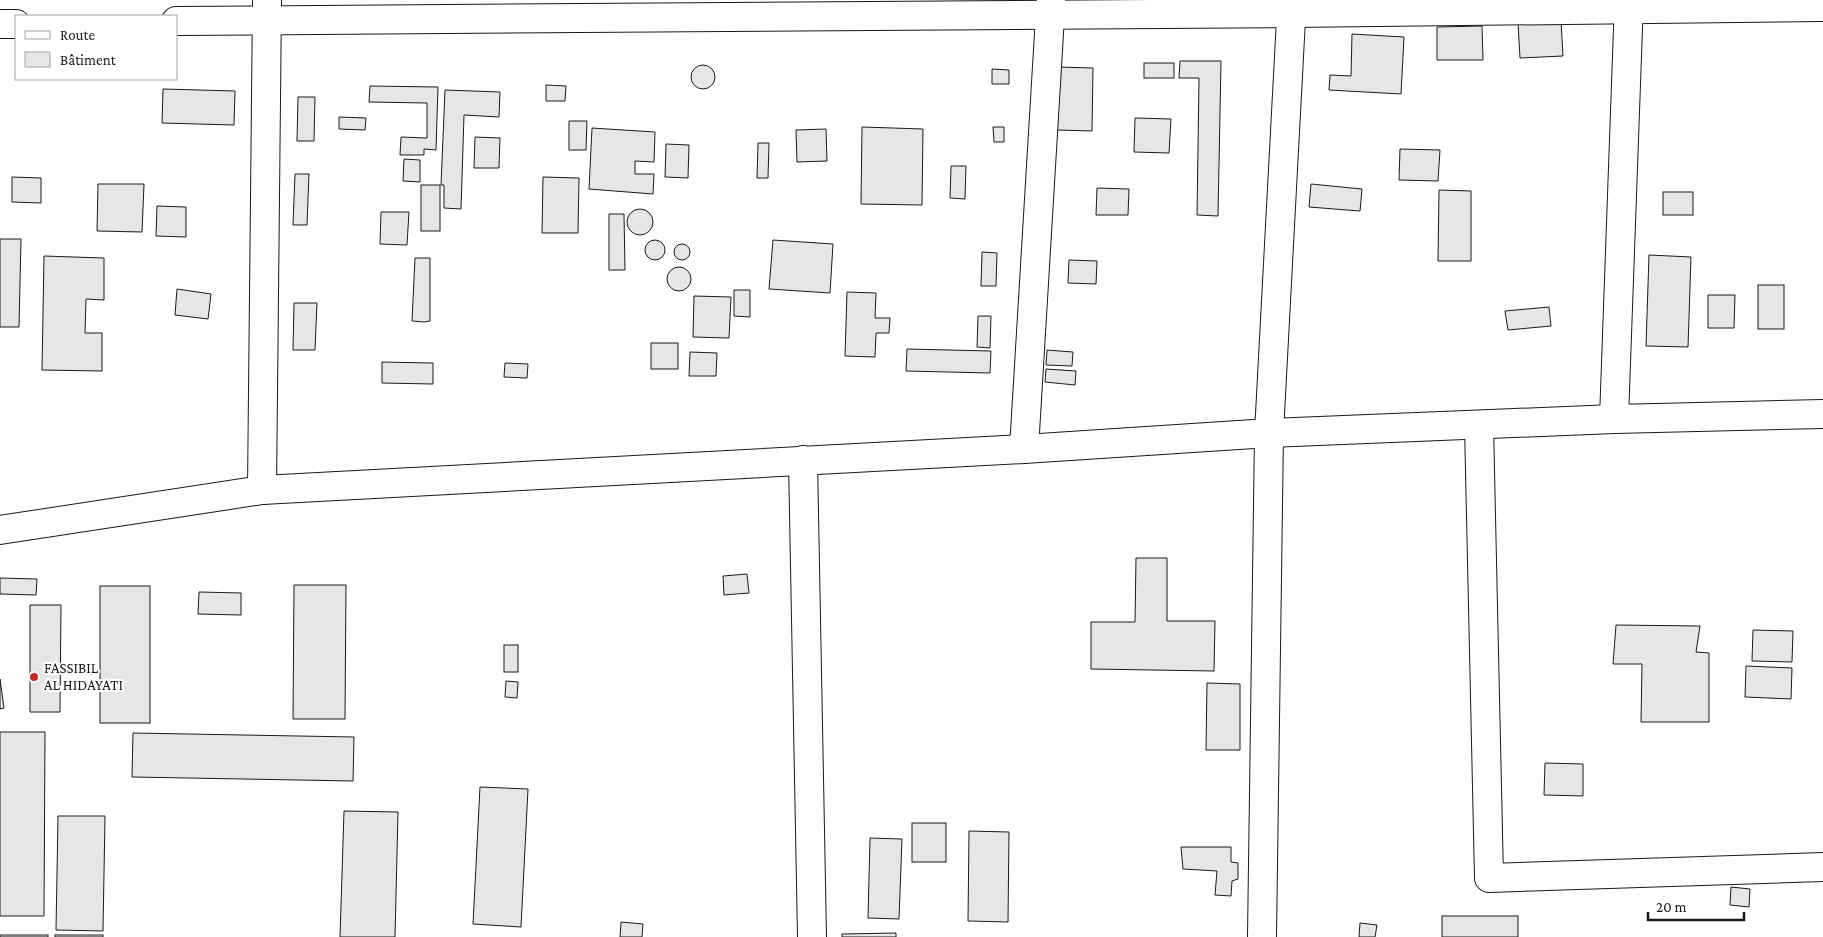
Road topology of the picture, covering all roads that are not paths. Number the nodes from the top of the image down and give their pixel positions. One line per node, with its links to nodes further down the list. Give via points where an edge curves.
1 (1629, 5): 2 (street); 3 (street); 10 (street)
2 (1292, 7): 4 (street); 12 (street)
3 (1823, 7)
4 (1051, 8): 5 (street); 13 (street)
5 (266, 9): 6 (street); 15 (street)
6 (178, 21)
7 (0, 24): 8 (street)
8 (15, 24)
9 (1823, 414): 10 (street)
10 (1614, 419): 11 (street)
11 (1479, 425): 12 (street); 17 (street, via 1489,878)
12 (1269, 433): 13 (street); 19 (street)
13 (1024, 449): 14 (street)
14 (803, 460): 15 (street); 18 (street)
15 (262, 490): 16 (street)
16 (0, 530)
17 (1823, 867)
18 (812, 937)
19 (1262, 937)

